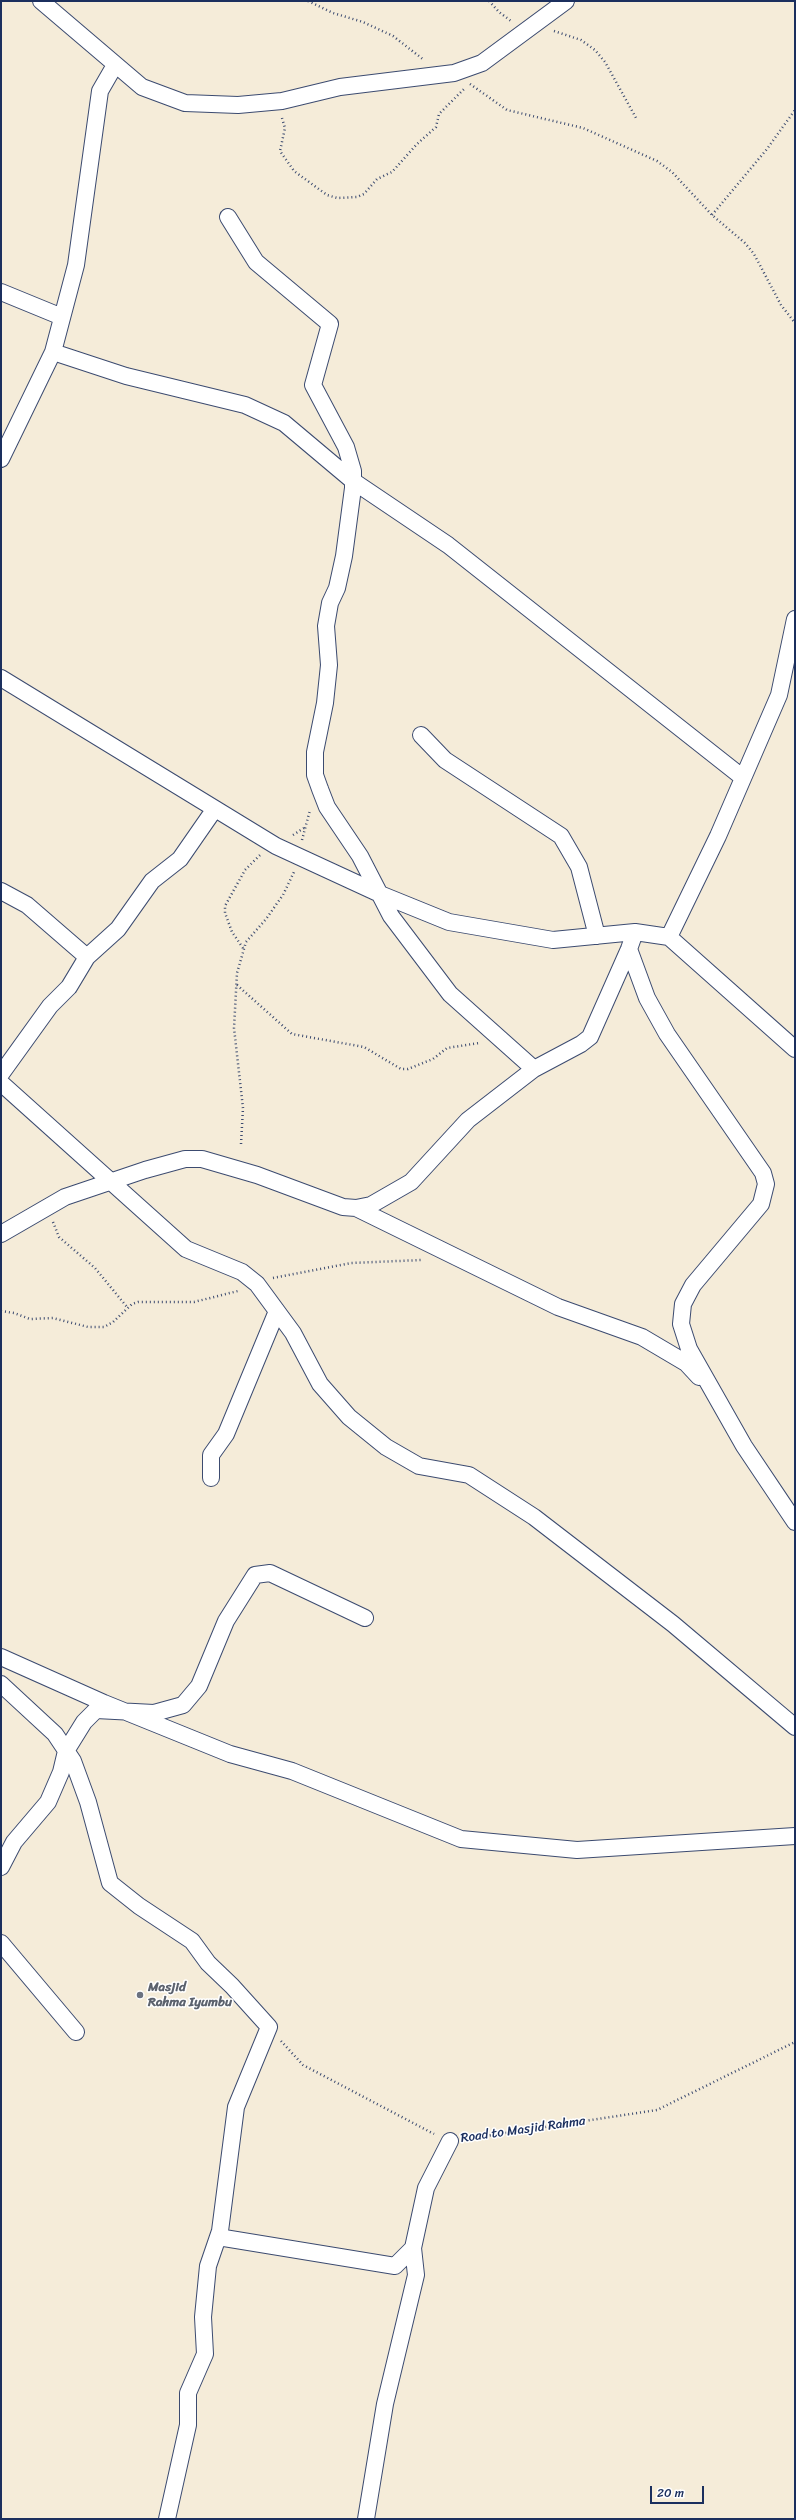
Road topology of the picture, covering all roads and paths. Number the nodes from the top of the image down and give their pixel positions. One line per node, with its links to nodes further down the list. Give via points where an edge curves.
1 (41, 1): 7 (street)
2 (308, 1): 6 (path, via 393,36)
3 (489, 1): 5 (path, via 514,22)
4 (566, 1): 5 (street)
5 (533, 26): 8 (street, via 482,63); 12 (path, via 581,40 595,50 605,62)
6 (428, 63)
7 (115, 65): 10 (street, via 142,87 185,103 238,105); 16 (street, via 100,91 76,265)
8 (454, 73): 9 (path); 10 (street, via 340,87)
9 (469, 84): 10 (path, via 439,114 436,128 417,144 392,172 377,179 364,194 357,197 337,198 327,195 294,171 280,151 285,128); 13 (path, via 507,110 583,128 657,161 672,172)
10 (276, 102)
11 (795, 110): 13 (path, via 767,150)
12 (636, 118)
13 (712, 215): 17 (path, via 746,243 781,305)
14 (228, 217): 20 (street, via 256,262 330,324 313,385 346,447 353,470)
15 (1, 292): 16 (street)
16 (62, 317): 18 (street)
17 (795, 323)
18 (53, 352): 19 (street); 20 (street, via 126,376 246,405 284,422)
19 (1, 459)
20 (353, 481): 24 (street, via 448,545); 25 (street, via 344,556 326,626 329,665 326,703 315,752)
21 (795, 619): 24 (street, via 779,695)
22 (1, 678): 26 (street)
23 (421, 735): 33 (street, via 445,760 561,836 579,867)
24 (742, 777): 34 (street, via 718,836)
25 (318, 783): 27 (path); 31 (street, via 328,807 360,856)
26 (214, 810): 28 (street); 37 (street, via 180,859 152,881 118,929)
27 (304, 828): 28 (path); 29 (path)
28 (276, 846): 29 (street); 35 (path, via 258,856 245,870 225,906 232,932)
29 (298, 857): 31 (street); 35 (path, via 283,895)
30 (1, 891): 37 (street, via 27,905)
31 (380, 894): 33 (street, via 450,922 553,940); 39 (street, via 391,916 450,994)
32 (635, 932): 33 (street); 34 (street); 36 (street)
33 (597, 936)
34 (668, 937): 40 (street)
35 (243, 949): 38 (path)
36 (629, 949): 41 (street, via 590,1037); 54 (street, via 646,998 667,1034 763,1173 766,1184 761,1204 693,1285 683,1304 681,1324 689,1349)
37 (87, 957): 42 (street, via 69,986 50,1006)
38 (237, 985): 39 (path, via 292,1034 364,1047 401,1069 408,1069 447,1048 463,1044); 44 (path, via 234,1028 243,1108)
39 (504, 1041): 41 (street)
40 (795, 1049)
41 (534, 1069): 47 (street, via 468,1120 411,1182 370,1205)
42 (1, 1074)
43 (1, 1083): 45 (street)
44 (241, 1144)
45 (110, 1181): 46 (street); 47 (street, via 185,1159 202,1159 257,1175 342,1207); 50 (street, via 186,1249 242,1272)
46 (47, 1206): 48 (street); 51 (path, via 60,1237 95,1268)
47 (356, 1208): 54 (street, via 558,1307 642,1337 686,1363)
48 (1, 1234)
49 (424, 1260): 50 (path, via 351,1263 295,1272)
50 (257, 1284): 51 (path, via 194,1302 138,1302); 53 (street)
51 (127, 1308): 52 (path, via 104,1327 88,1327 53,1318 30,1319)
52 (1, 1311)
53 (277, 1311): 55 (street, via 226,1434 211,1456); 61 (street, via 293,1333 320,1384 349,1417 386,1447 419,1466 468,1475 534,1517 673,1624)
54 (713, 1391): 56 (street, via 748,1452)
55 (211, 1478)
56 (795, 1522)
57 (365, 1618): 60 (street, via 270,1573 255,1575 226,1621 199,1686 183,1704 154,1713)
58 (1, 1657): 60 (street)
59 (1, 1684): 62 (street, via 55,1734)
60 (122, 1711): 62 (street, via 96,1710 84,1722); 63 (street, via 230,1754 292,1771 461,1839 577,1850)
61 (795, 1727)
62 (66, 1751): 64 (street, via 61,1772 48,1802 14,1842); 66 (street, via 73,1761 88,1802 110,1883 139,1906 192,1941 208,1963)
63 (795, 1836)
64 (1, 1867)
65 (1, 1943): 67 (street)
66 (269, 2027): 69 (path, Road to Masjid Rahma, via 303,2065 418,2127); 70 (street, via 236,2107)
67 (76, 2032)
68 (795, 2042): 69 (path, Road to Masjid Rahma, via 657,2110)
69 (450, 2141): 71 (street, via 426,2188)
70 (218, 2237): 71 (street, via 395,2266); 72 (street, via 208,2266 203,2318 205,2354 188,2393 188,2425)
71 (413, 2248): 73 (street, via 416,2275 385,2404)
72 (167, 2519)
73 (366, 2519)

